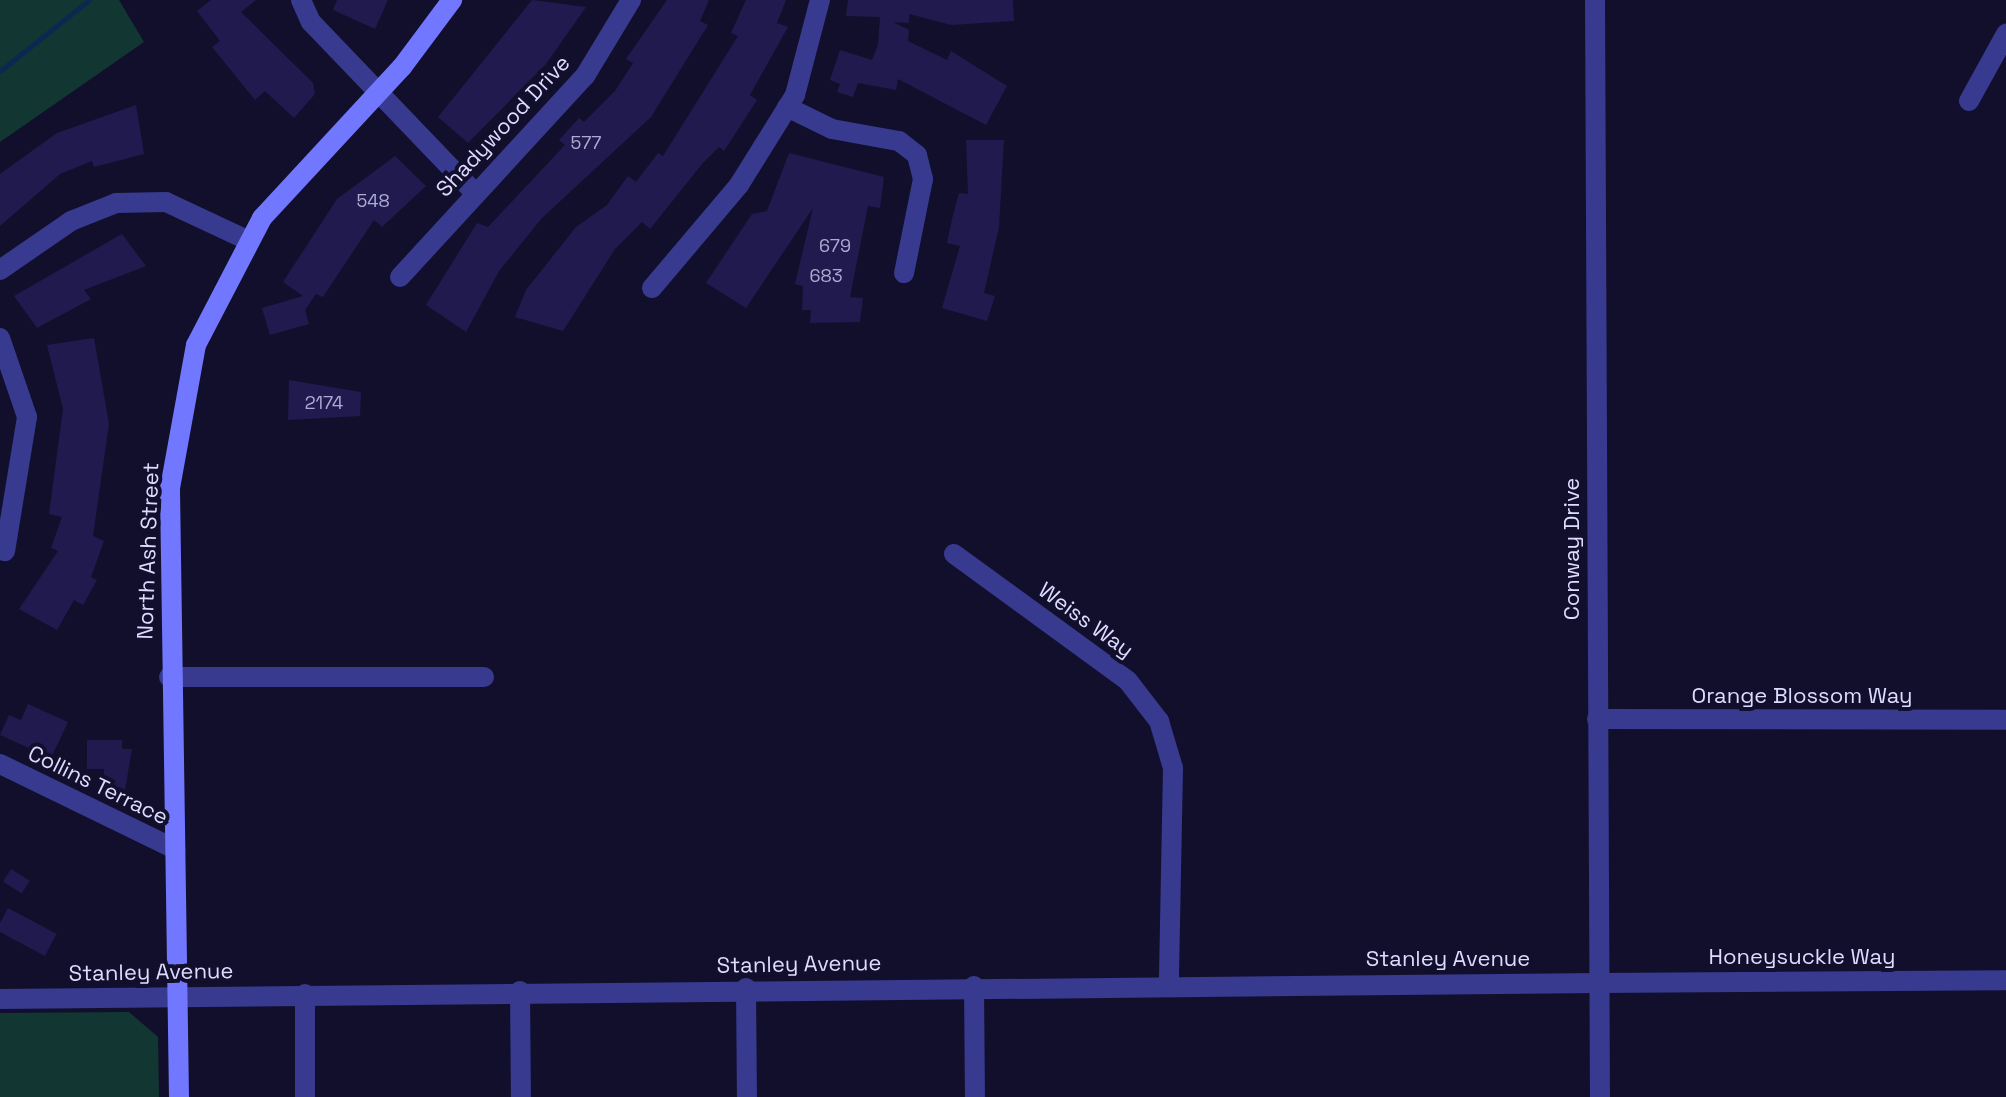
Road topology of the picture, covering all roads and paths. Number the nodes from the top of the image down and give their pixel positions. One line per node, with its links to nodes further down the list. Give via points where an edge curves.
1 (301, 0): 7 (street, via 311,22)
2 (452, 0): 7 (main road, North Ash Street)
3 (631, 0): 10 (street, Shadywood Drive, via 585,76)
4 (820, 0): 9 (street, via 813,45)
5 (1595, 0): 21 (street, Conway Drive)
6 (2006, 34): 8 (street)
7 (377, 91): 10 (street); 11 (main road, North Ash Street)
8 (1969, 101)
9 (787, 107): 13 (street, via 832,129 899,141 917,155 923,179); 15 (street, via 739,185)
10 (473, 191): 14 (street, Shadywood Drive)
11 (247, 240): 12 (street, via 166,202 116,203 71,221); 19 (main road, North Ash Street, via 214,299 181,407 170,488)
12 (0, 270)
13 (904, 273)
14 (400, 277)
15 (652, 288)
16 (0, 338): 17 (street, via 19,375 27,417)
17 (5, 551)
18 (954, 554): 26 (street, Weiss Way, via 1128,681 1159,721 1173,768)
19 (169, 677): 20 (street); 24 (main road, North Ash Street)
20 (484, 677)
21 (1597, 719): 22 (street, Orange Blossom Way); 27 (street, Conway Drive)
22 (2006, 720)
23 (0, 764): 24 (street, Collins Terrace)
24 (175, 849): 32 (main road, North Ash Street)
25 (2006, 980): 27 (street, Honeysuckle Way)
26 (1169, 983): 27 (street, Stanley Avenue); 28 (street, Stanley Avenue)
27 (1599, 983): 39 (street, Conway Drive)
28 (974, 986): 29 (street, Stanley Avenue); 38 (street)
29 (746, 988): 30 (street, Stanley Avenue); 37 (street)
30 (520, 991): 31 (street, Stanley Avenue); 36 (street)
31 (305, 994): 32 (street, Stanley Avenue); 35 (street)
32 (179, 996): 33 (street, Stanley Avenue); 34 (main road, North Ash Street)
33 (0, 999)
34 (179, 1097)
35 (305, 1097)
36 (521, 1097)
37 (747, 1097)
38 (975, 1097)
39 (1600, 1097)

